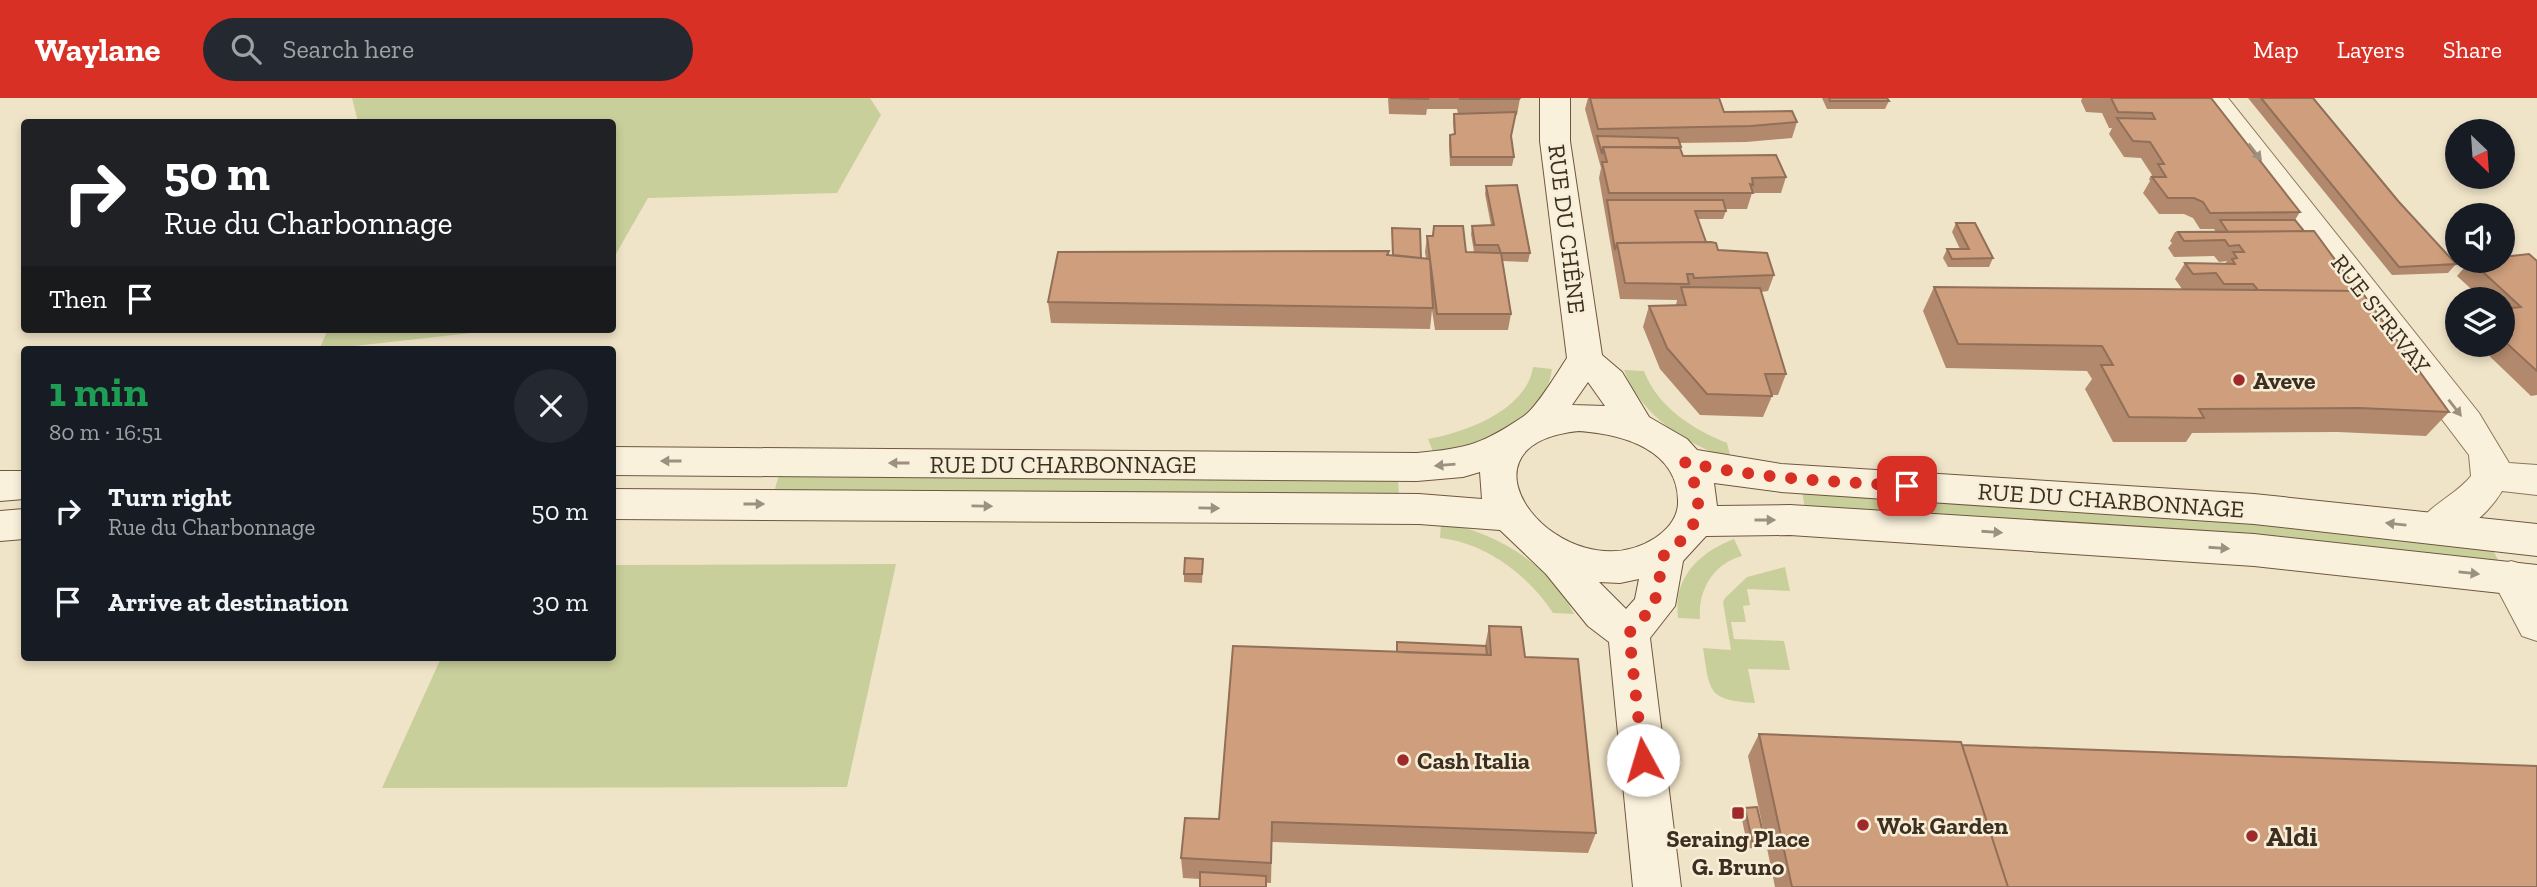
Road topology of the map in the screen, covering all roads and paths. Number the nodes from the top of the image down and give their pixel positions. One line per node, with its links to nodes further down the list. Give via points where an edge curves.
1 (1555, 98): 3 (main road, RUE DU CHÊNE, via 1555,141)
2 (2213, 98): 9 (main road, RUE STRIVAY, one-way to 9, via 2466,423 2491,466)
3 (1585, 360): 4 (main road); 5 (main road, via 1609,381)
4 (1539, 424): 5 (main road, via 1569,416 1602,416); 6 (main road)
5 (1635, 425): 8 (main road, via 1672,447)
6 (1510, 446): 7 (main road, RUE DU CHARBONNAGE, one-way to 7, via 1463,463 1417,467); 14 (main road, via 1499,466 1498,488)
7 (616, 461)
8 (1685, 462): 15 (main road, via 1700,501); 18 (main road, RUE DU CHARBONNAGE, one-way to 8, via 2241,508 1781,478)
9 (2490, 475): 10 (main road); 18 (main road, via 2475,498)
10 (2537, 480)
11 (21, 485): 12 (main road)
12 (0, 486)
13 (616, 504): 14 (main road, RUE DU CHARBONNAGE, one-way to 14, via 1419,509)
14 (1510, 516): 20 (main road)
15 (1696, 521): 21 (main road, via 1684,540); 22 (main road, RUE DU CHARBONNAGE, one-way to 22, via 1790,520 2254,550)
16 (21, 524): 17 (main road)
17 (0, 526)
18 (2435, 528): 19 (main road, RUE DU CHARBONNAGE)
19 (2537, 540)
20 (1548, 551): 21 (main road, via 1587,565 1628,566); 24 (main road, via 1606,620)
21 (1664, 555): 24 (main road, via 1654,606)
22 (2524, 579): 23 (main road)
23 (2537, 624)
24 (1629, 633): 25 (main road)
25 (1657, 887)

